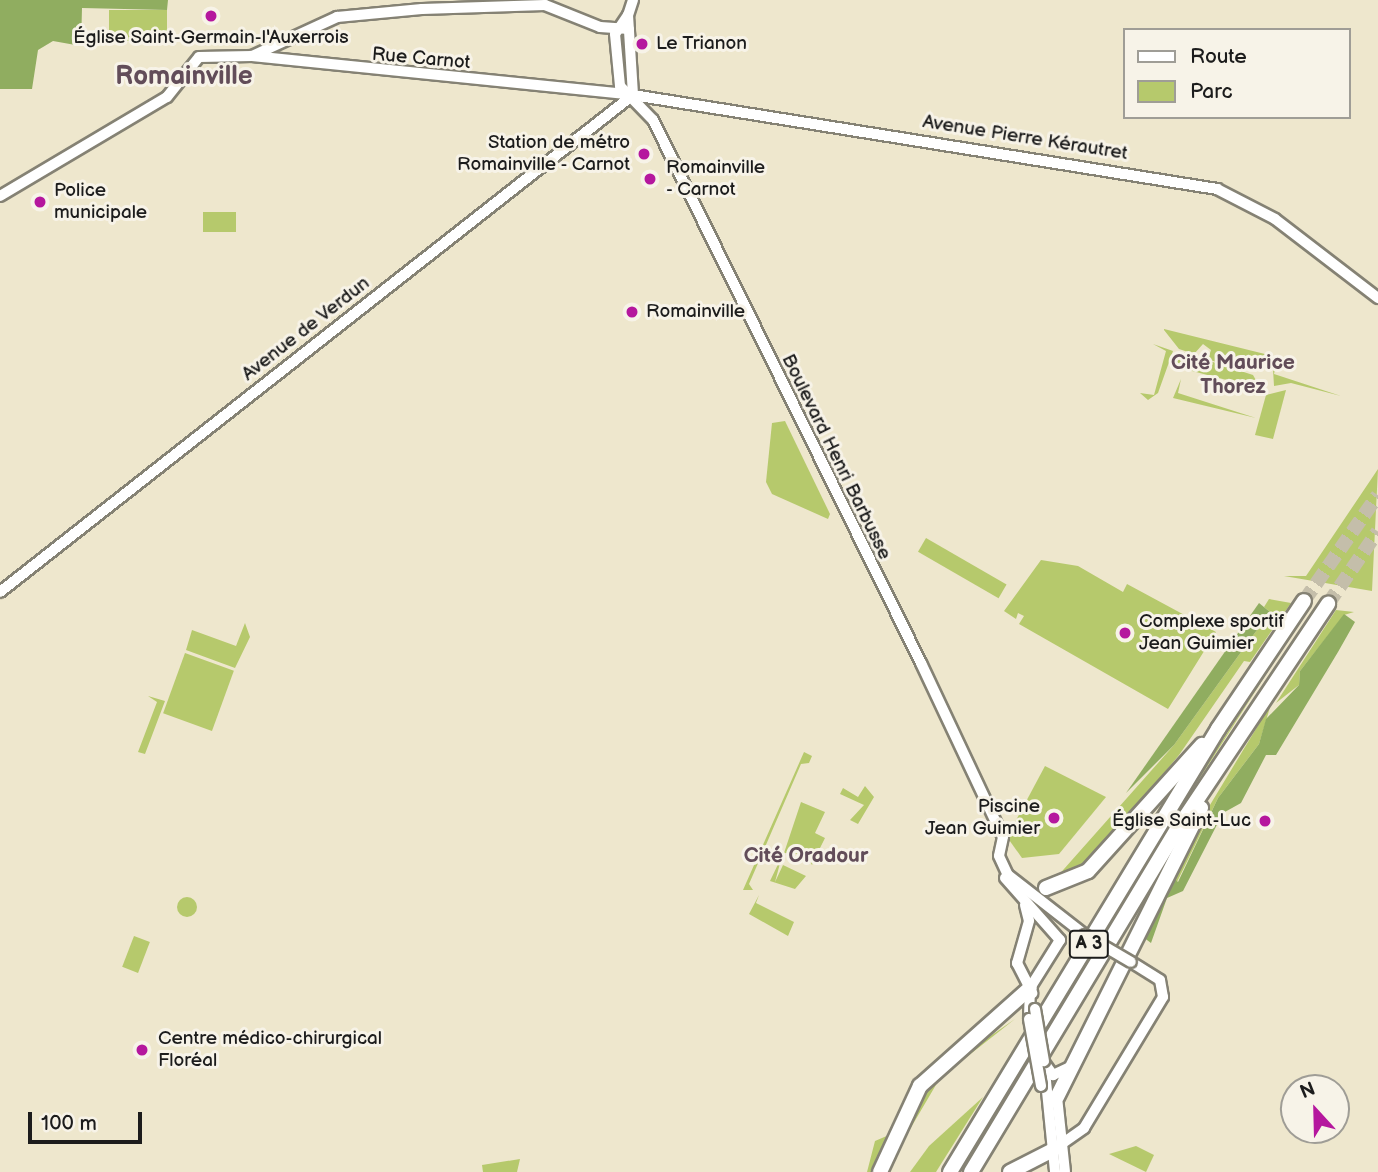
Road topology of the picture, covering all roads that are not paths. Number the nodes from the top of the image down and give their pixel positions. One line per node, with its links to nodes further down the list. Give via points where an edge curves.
1 (633, 0): 2 (street)
2 (628, 16): 3 (street); 4 (street)
3 (616, 28): 4 (street); 5 (street, via 589,24 545,5 372,13 329,20); 6 (street, Boulevard Henri Barbusse, via 620,86)
4 (629, 29): 6 (street)
5 (252, 56): 6 (street, Rue Carnot); 7 (street, Rue Carnot, via 205,55 167,97)
6 (633, 95): 8 (street, Avenue Pierre Kérautret, via 1217,190 1275,219); 9 (street, Avenue de Verdun); 14 (street, Boulevard Henri Barbusse, via 669,151)
7 (0, 196)
8 (1378, 298)
9 (0, 592)
10 (1304, 601): 12 (highway, A 3)
11 (1328, 604): 13 (highway, A 3)
12 (1218, 729): 15 (highway, via 1088,871); 26 (highway, A 3)
13 (1206, 784): 21 (highway, via 1205,800); 27 (highway, A 3)
14 (1003, 837): 15 (street, Boulevard Henri Barbusse, via 999,856 1008,875); 16 (street, via 994,858)
15 (1042, 894): 17 (street, Boulevard Henri Barbusse)
16 (1025, 905): 18 (street); 19 (street, via 1029,921 1017,963)
17 (1081, 932): 18 (street); 24 (street, Boulevard Henri Barbusse, bridge, via 1160,980 1163,997 1084,1128)
18 (1060, 940): 19 (street)
19 (1030, 988): 20 (street); 25 (highway, via 920,1086)
20 (1032, 1014): 22 (street, bridge); 22 (street, bridge)
21 (1068, 1068): 22 (street); 23 (highway)
22 (1045, 1080): 24 (street)
23 (1057, 1097): 24 (street)
24 (1057, 1147): 28 (highway); 29 (street); 30 (street)
25 (880, 1172)
26 (950, 1172)
27 (971, 1172)
28 (1010, 1172)
29 (1055, 1172)
30 (1065, 1172)

